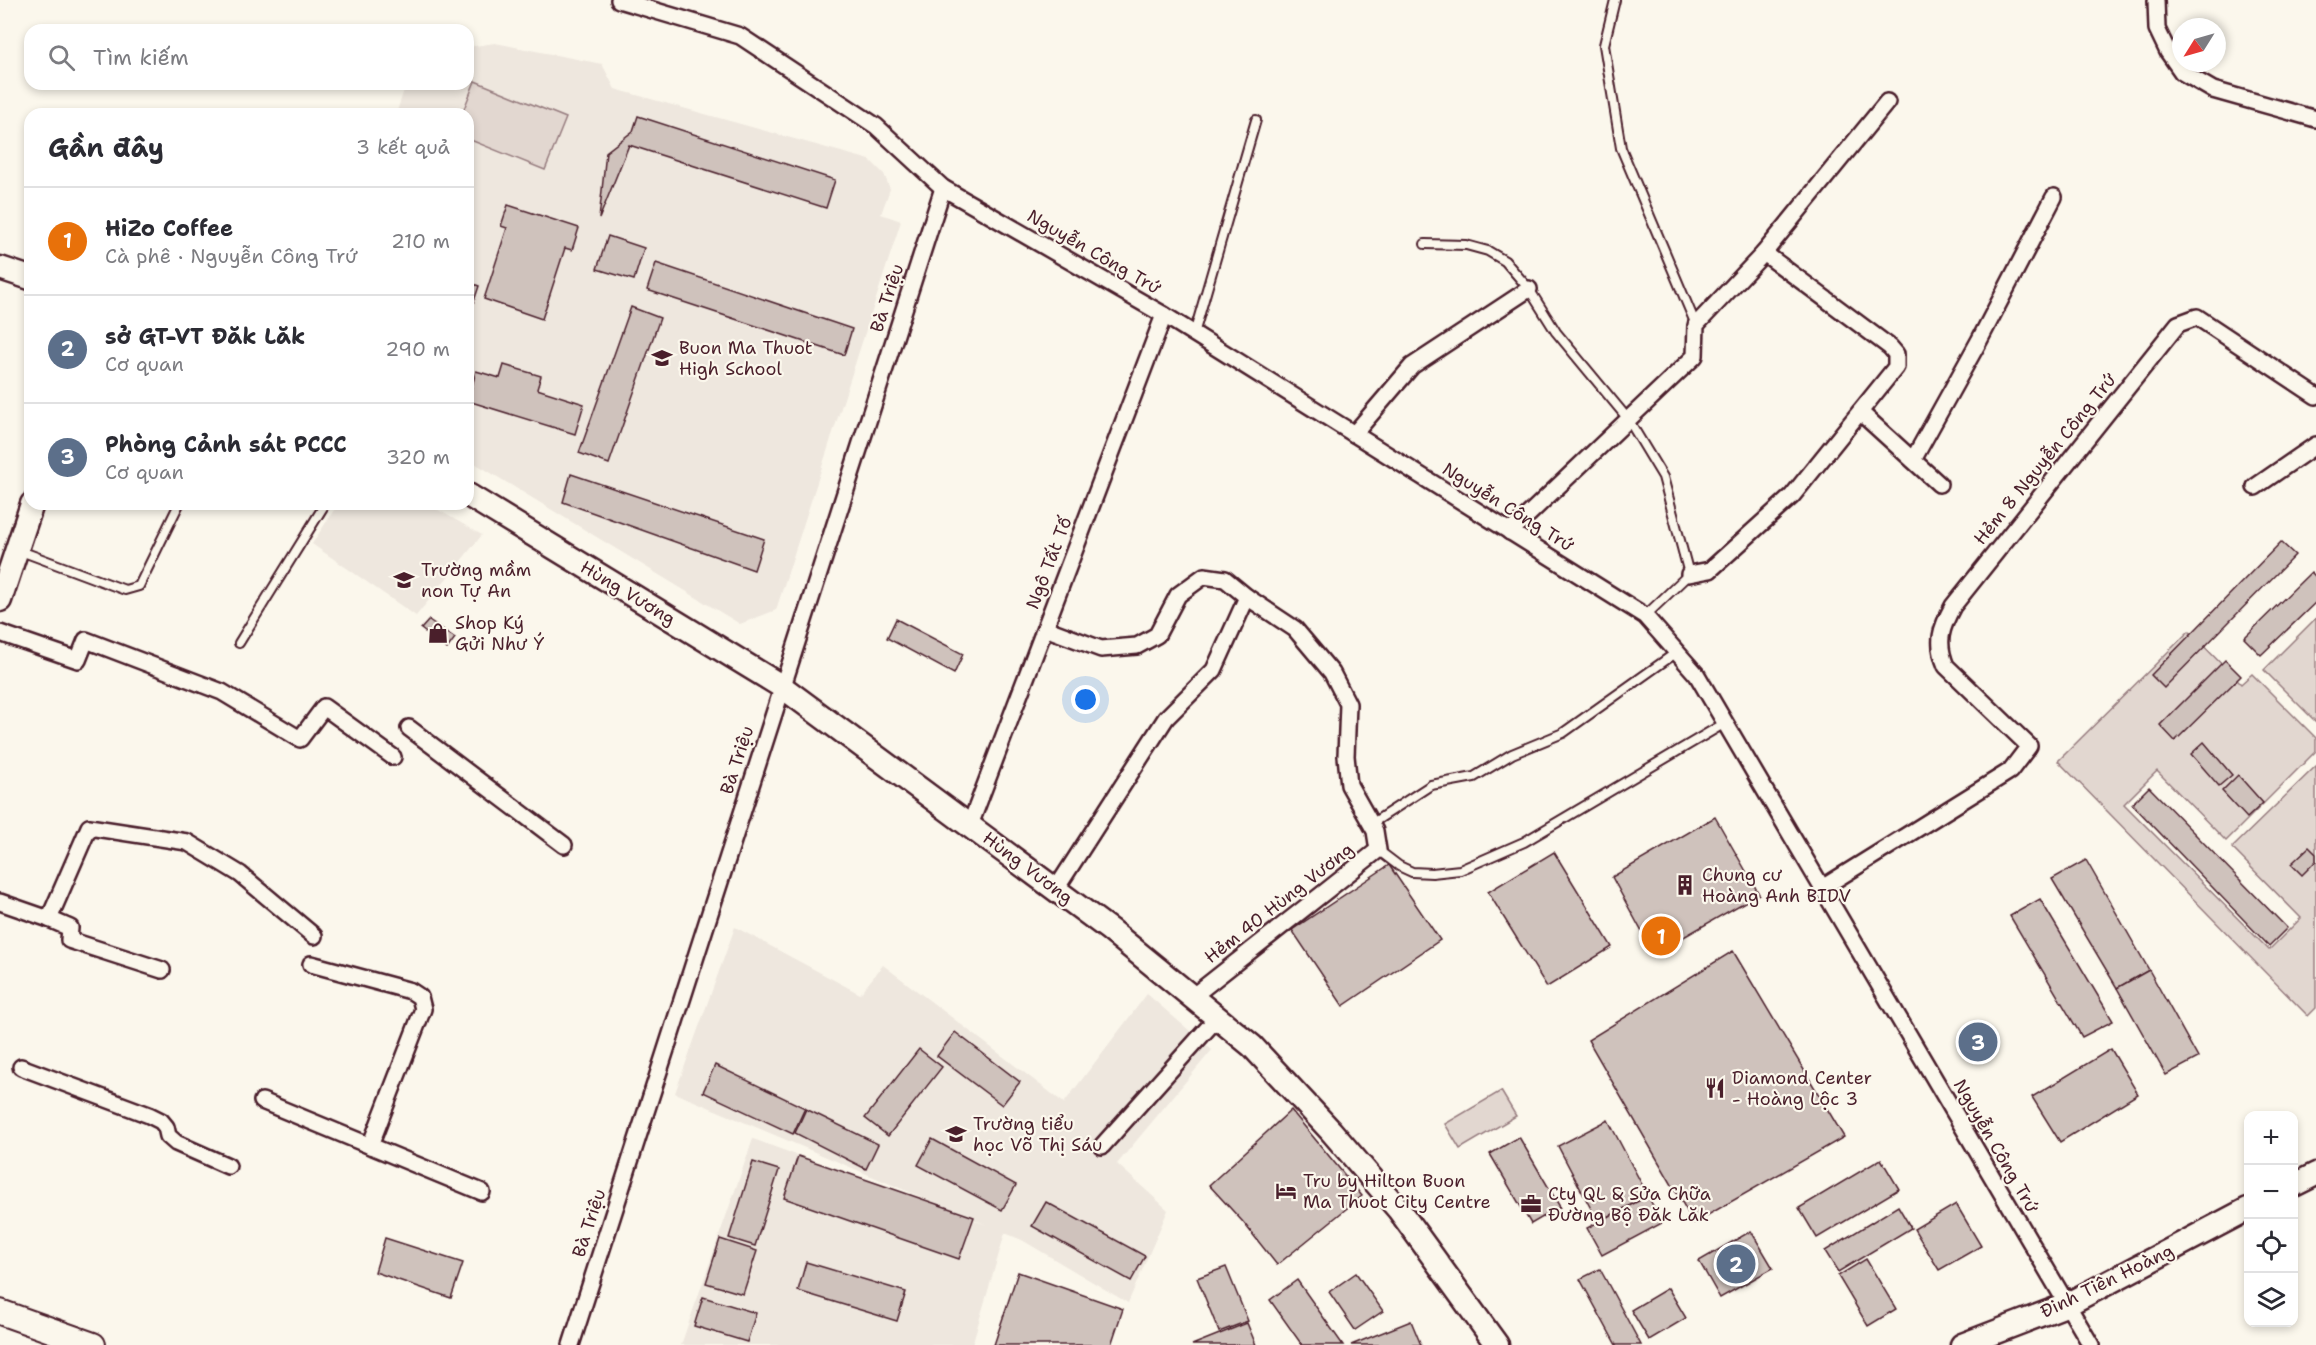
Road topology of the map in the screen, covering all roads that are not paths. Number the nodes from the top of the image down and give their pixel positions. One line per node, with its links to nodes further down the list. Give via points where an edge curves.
1 (619, 0): 7 (street, Nguyễn Công Trứ, via 740,36 876,126)
2 (1615, 0): 15 (lane, via 1604,45 1621,148)
3 (2156, 0): 5 (street, via 2157,29 2182,72 2212,90)
4 (1887, 102): 10 (street)
5 (2316, 119)
6 (1256, 120): 16 (lane)
7 (943, 188): 14 (street, Nguyễn Công Trứ); 39 (street, Bà Triệu)
8 (2054, 197): 22 (street)
9 (1425, 244): 13 (lane, via 1466,245 1488,251 1505,261)
10 (1764, 253): 15 (street); 18 (street, via 1865,326 1896,354 1896,368)
11 (0, 268): 12 (street)
12 (24, 276)
13 (1529, 288): 19 (lane, via 1556,332); 20 (street, via 1412,366)
14 (1164, 315): 16 (street, Nguyễn Công Trứ); 35 (street, Ngô Tất Tố)
15 (1696, 325): 19 (street, via 1695,356)
16 (1194, 334): 20 (street, Nguyễn Công Trứ)
17 (2316, 396): 47 (street, Hẻm 8 Nguyễn Công Trứ, via 2198,316 2178,324 1953,606 1943,624 1939,649 1946,666 2030,746 2010,771)
18 (1860, 412): 22 (street); 31 (street, via 1792,496 1710,570)
19 (1628, 419): 29 (street); 31 (lane, via 1663,477)
20 (1354, 434): 29 (street, Nguyễn Công Trứ)
21 (2316, 446): 24 (street)
22 (1913, 460): 23 (street)
23 (1939, 484)
24 (2255, 487)
25 (474, 499): 39 (street, Hùng Vương)
26 (30, 510): 30 (street)
27 (176, 510): 30 (lane, via 139,585 125,590)
28 (321, 510): 37 (lane)
29 (1510, 532): 34 (street, Nguyễn Công Trứ)
30 (17, 550): 32 (street)
31 (1689, 574): 34 (lane)
32 (1, 594)
33 (1247, 597): 35 (street, Hẻm 40 Hùng Vương, via 1224,579 1204,576 1178,595 1157,634 1137,646 1101,649); 43 (street, Hẻm 40 Hùng Vương, via 1295,629 1332,673 1348,704 1349,784); 48 (street, via 1214,670 1166,718)
34 (1645, 616): 38 (street, Nguyễn Công Trứ)
35 (1045, 628): 44 (street, Ngô Tất Tố)
36 (0, 633): 42 (street, via 78,660 86,640 222,692 300,739 324,707)
37 (239, 643)
38 (1677, 652): 40 (street, Nguyễn Công Trứ); 43 (lane, via 1563,733 1512,754 1474,777 1431,785)
39 (781, 686): 44 (street, Hùng Vương); 68 (street, Bà Triệu)
40 (1725, 723): 46 (lane, via 1524,842 1460,870 1412,872); 47 (street, Nguyễn Công Trứ)
41 (409, 728): 45 (street)
42 (393, 758)
43 (1371, 824): 46 (street, Hẻm 40 Hùng Vương)
44 (970, 825): 48 (street, Hùng Vương)
45 (564, 845)
46 (1378, 850): 54 (street, Hẻm 40 Hùng Vương)
47 (1822, 888): 65 (street, Nguyễn Công Trứ)
48 (1056, 889): 54 (street, Hùng Vương)
49 (0, 902): 50 (street)
50 (49, 919): 51 (street, via 89,827 186,842 240,874); 53 (street, via 70,928 69,940)
51 (314, 936)
52 (311, 964): 58 (street, via 411,991 420,997 423,1009)
53 (162, 970)
54 (1192, 997): 55 (street, Hùng Vương)
55 (1217, 1018): 59 (street); 69 (street, Hùng Vương, via 1252,1047 1392,1202)
56 (21, 1067): 60 (street, via 149,1115 161,1121 176,1143)
57 (262, 1101): 58 (street)
58 (370, 1146): 63 (street)
59 (1102, 1146)
60 (228, 1166)
61 (2316, 1174): 62 (street)
62 (2298, 1183)
63 (482, 1192)
64 (2244, 1211): 65 (street, Đinh Tiên Hoàng)
65 (2066, 1305): 70 (street, Đinh Tiên Hoàng); 71 (street, Nguyễn Công Trứ)
66 (0, 1312): 67 (main road)
67 (93, 1345)
68 (571, 1345)
69 (1497, 1345)
70 (1962, 1345)
71 (2091, 1345)

